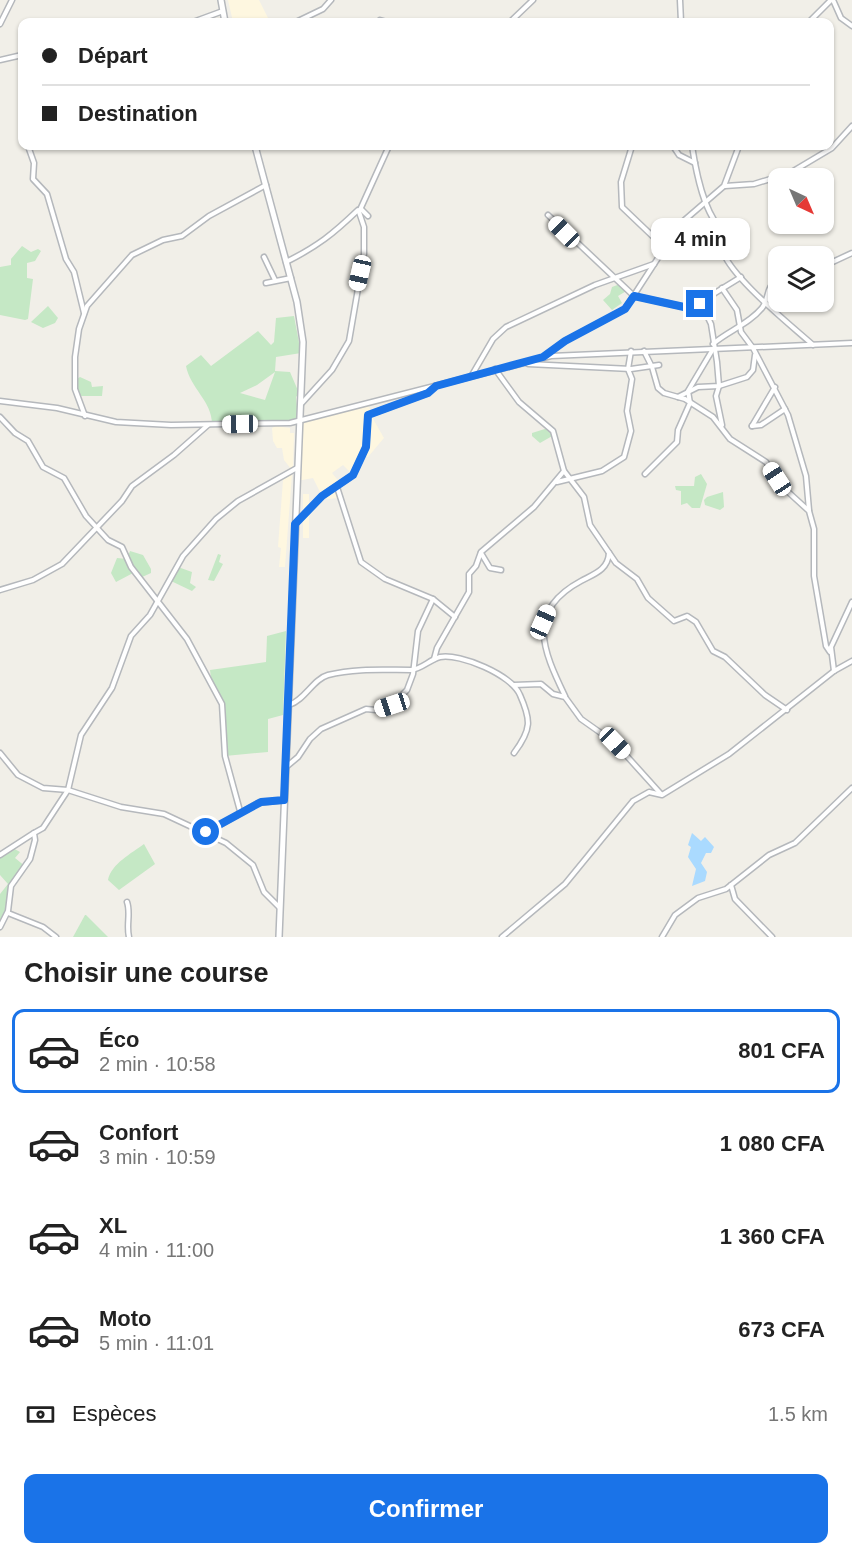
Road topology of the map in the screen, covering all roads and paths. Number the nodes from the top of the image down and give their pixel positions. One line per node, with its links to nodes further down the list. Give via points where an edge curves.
1 (12, 0): 14 (street)
2 (221, 0): 7 (street)
3 (331, 0): 10 (street)
4 (533, 0): 11 (street)
5 (680, 0): 12 (street)
6 (832, 0): 13 (street); 15 (street, via 841,18)
7 (223, 11): 8 (street); 9 (street)
8 (204, 18)
9 (224, 18)
10 (304, 18)
11 (514, 18)
12 (681, 18)
13 (813, 18)
14 (0, 24)
15 (852, 27)
16 (0, 55): 18 (street)
17 (18, 56): 18 (street)
18 (6, 57): 19 (street)
19 (0, 60)
20 (852, 126): 21 (street)
21 (834, 146)
22 (29, 150): 53 (street, via 33,179 47,194)
23 (256, 150): 31 (street)
24 (385, 150): 34 (street)
25 (631, 150): 37 (street, via 621,182 622,207)
26 (676, 150): 30 (street)
27 (692, 150): 30 (street)
28 (738, 150): 32 (street)
29 (829, 150): 32 (street, via 790,173 754,184)
30 (694, 163): 33 (street)
31 (266, 185): 41 (street); 53 (street, via 182,236 132,255)
32 (724, 186): 33 (street)
33 (708, 203): 37 (street, via 686,218); 44 (street, via 715,225 725,233 722,249)
34 (362, 208): 36 (street); 41 (street, via 343,227); 76 (street, via 359,212 363,220 364,254 349,341 332,370)
35 (548, 215): 43 (street)
36 (368, 216)
37 (665, 249): 42 (street)
38 (852, 253): 40 (street)
39 (264, 257): 46 (street)
40 (834, 261)
41 (286, 262): 45 (street)
42 (655, 264): 43 (street); 50 (street)
43 (614, 277): 50 (street); 68 (street, via 502,330)
44 (741, 277): 48 (street); 51 (street)
45 (291, 278): 46 (street); 76 (street, via 303,330)
46 (275, 280): 47 (street)
47 (266, 283)
48 (722, 288): 52 (street); 54 (street, via 737,310)
49 (768, 291): 51 (street)
50 (634, 296): 52 (street, via 684,307); 62 (street, via 625,309)
51 (764, 303): 54 (street); 56 (street)
52 (702, 305): 57 (street, via 711,324)
53 (84, 314): 78 (street, via 75,357 75,389)
54 (741, 326): 57 (street); 58 (street)
55 (852, 343): 56 (street)
56 (813, 345): 58 (street)
57 (714, 346): 58 (street); 60 (street); 70 (street); 72 (street)
58 (753, 348): 61 (street)
59 (631, 351): 60 (street); 62 (street); 67 (street)
60 (644, 351): 65 (street)
61 (756, 354): 70 (street, via 751,374); 71 (street)
62 (543, 357): 63 (street)
63 (522, 364): 66 (street); 67 (street)
64 (658, 366): 65 (street)
65 (652, 367): 67 (street); 73 (street, via 658,388)
66 (495, 369): 68 (street); 84 (street, via 519,402 553,431)
67 (628, 369): 86 (street, via 632,379 627,411 631,431 625,456 602,471)
68 (472, 375): 69 (street)
69 (436, 386): 80 (street); 88 (street, via 428,393 368,415 363,455 353,475)
70 (719, 386): 72 (street); 82 (street, via 716,396)
71 (775, 387): 77 (street); 77 (street, via 752,426 761,425)
72 (688, 391): 73 (street); 75 (street)
73 (677, 398): 75 (street)
74 (0, 401): 78 (street, via 57,408)
75 (690, 403): 82 (street); 85 (street, via 677,442)
76 (301, 404): 80 (street)
77 (785, 409): 89 (street, via 806,476)
78 (85, 416): 81 (street, via 116,422)
79 (0, 417): 91 (street, via 28,441 43,467 64,478 86,516)
80 (300, 422): 81 (street); 83 (street)
81 (208, 425): 91 (street, via 132,486)
82 (722, 425): 89 (street, via 735,442 766,462 786,490)
83 (297, 468): 90 (street); 97 (street, via 250,492 216,519 183,556)
84 (564, 471): 86 (street); 87 (street)
85 (645, 474)
86 (569, 478): 87 (street); 93 (street, via 584,498 590,525)
87 (556, 482): 92 (street, via 534,507)
88 (337, 487): 90 (street, via 322,496); 96 (street, via 361,562 385,579)
89 (809, 511): 100 (street, via 814,530 816,594)
90 (295, 524): 107 (street)
91 (98, 527): 95 (street, via 62,564 33,580); 97 (street, via 108,540 125,550 131,567)
92 (481, 552): 94 (street, via 489,568); 99 (street, via 470,573 469,592)
93 (609, 553): 106 (street, via 607,564 597,573 556,599 543,622 547,654); 108 (street, via 637,579 648,598 665,614 677,621 690,616 713,651)
94 (501, 570)
95 (0, 590)
96 (433, 599): 99 (street); 103 (street, via 418,631)
97 (159, 600): 113 (street, via 131,636 112,688 80,737); 116 (street, via 187,639 222,704 225,756)
98 (852, 602): 100 (street)
99 (455, 617): 101 (street)
100 (830, 652): 104 (street)
101 (434, 659): 103 (street); 105 (street, via 464,659)
102 (852, 661): 104 (street)
103 (413, 670): 107 (street, via 378,669 329,675); 111 (street, via 407,690 392,705 366,709 321,729)
104 (834, 671): 108 (street)
105 (513, 685): 106 (street, via 541,684 553,694); 110 (street, via 528,712 529,723)
106 (565, 697): 114 (street, via 581,719 615,743)
107 (289, 705): 111 (street)
108 (787, 710): 114 (street, via 729,754)
109 (0, 753): 113 (street, via 18,775 43,788)
110 (514, 753)
111 (285, 767): 115 (street)
112 (852, 788): 120 (street, via 795,843 769,855)
113 (68, 790): 117 (street, via 121,807 164,814); 118 (street, via 43,828)
114 (662, 795): 128 (street, via 649,792 633,801 565,884)
115 (284, 800): 116 (street, via 264,801); 122 (street)
116 (240, 811): 117 (street)
117 (206, 832): 122 (street, via 249,859 264,892)
118 (34, 833): 119 (street); 123 (street, via 27,867 18,873 11,886)
119 (0, 855)
120 (731, 885): 129 (street, via 698,898 672,919); 130 (street, via 735,899)
121 (126, 902): 126 (street)
122 (280, 908): 127 (street)
123 (8, 913): 124 (street); 125 (street)
124 (0, 927)
125 (56, 937)
126 (129, 937)
127 (279, 937)
128 (502, 937)
129 (662, 937)
130 (772, 937)

